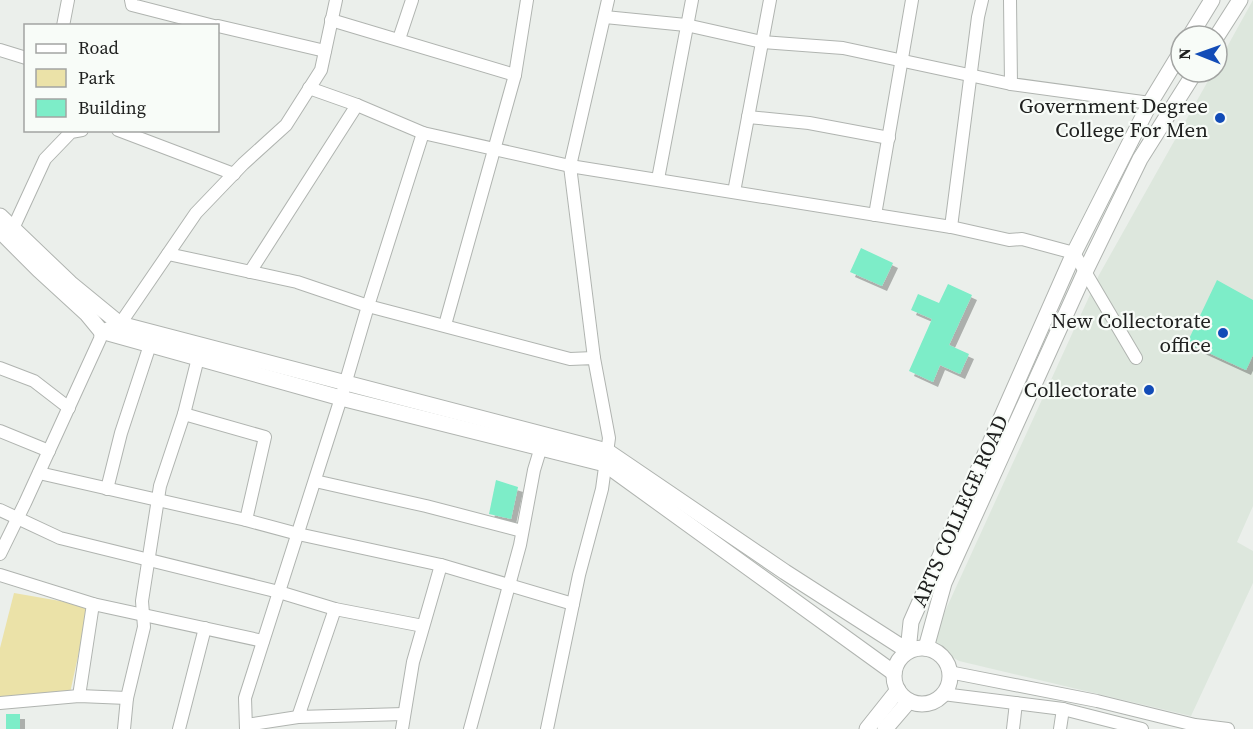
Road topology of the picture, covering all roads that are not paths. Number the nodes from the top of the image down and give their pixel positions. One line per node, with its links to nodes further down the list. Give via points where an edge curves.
1 (68, 0): 16 (street)
2 (131, 0): 17 (street, via 132,5)
3 (336, 0): 15 (street)
4 (412, 0): 22 (street)
5 (527, 0): 29 (street)
6 (608, 0): 14 (street)
7 (692, 0): 20 (street)
8 (770, 0): 23 (street)
9 (912, 0): 27 (street)
10 (982, 0): 30 (street)
11 (1010, 0): 31 (street)
12 (1212, 0): 18 (main road)
13 (1240, 0): 19 (main road)
14 (605, 16): 20 (street); 42 (street)
15 (331, 20): 22 (street); 25 (street)
16 (63, 24)
17 (208, 24)
18 (1197, 24)
19 (1225, 24)
20 (687, 26): 23 (street); 44 (street)
21 (219, 27): 25 (street)
22 (399, 39): 29 (street)
23 (762, 42): 27 (street, via 843,48); 36 (street)
24 (0, 50): 26 (street)
25 (325, 51): 33 (street, via 321,70)
26 (24, 57)
27 (902, 61): 30 (street); 40 (street)
28 (1169, 71): 34 (main road, ARTS COLLEGE ROAD)
29 (515, 75): 41 (street)
30 (970, 75): 31 (street); 48 (street)
31 (1011, 84): 34 (street)
32 (1187, 84): 53 (main road, via 1140,159)
33 (309, 88): 35 (street); 43 (street, via 286,125)
34 (1150, 103): 50 (main road, ARTS COLLEGE ROAD)
35 (357, 105): 39 (street); 52 (street)
36 (748, 117): 40 (street, via 809,123); 45 (street)
37 (71, 132): 49 (street, via 45,159)
38 (123, 132): 43 (street)
39 (423, 133): 41 (street); 54 (street)
40 (889, 138): 46 (street)
41 (494, 149): 42 (street); 56 (street)
42 (570, 166): 44 (street); 60 (street)
43 (234, 174): 51 (street, via 196,213)
44 (658, 179): 45 (street)
45 (734, 192): 46 (street)
46 (875, 215): 48 (street)
47 (0, 216): 49 (main road)
48 (951, 227): 50 (street)
49 (7, 233): 55 (main road); 57 (main road)
50 (1074, 253): 53 (street); 93 (main road, ARTS COLLEGE ROAD, via 911,622)
51 (168, 254): 52 (street); 55 (street)
52 (250, 272): 54 (street, via 297,282)
53 (1085, 272): 61 (street); 92 (main road, via 944,583)
54 (368, 306): 56 (street); 63 (street)
55 (120, 324): 57 (street); 63 (main road)
56 (445, 325): 60 (street, via 570,359)
57 (101, 330): 58 (main road); 64 (street)
58 (150, 345): 59 (main road); 72 (street)
59 (198, 358): 63 (main road); 65 (street)
60 (594, 358): 69 (street, via 609,438)
61 (1136, 358)
62 (0, 368): 64 (street, via 34,381)
63 (343, 391): 67 (main road); 69 (main road); 71 (street)
64 (69, 408): 68 (street)
65 (184, 414): 73 (street); 76 (street, via 266,437)
66 (0, 431): 68 (street)
67 (541, 447): 69 (main road); 77 (street)
68 (49, 451): 70 (street)
69 (606, 457): 86 (street, via 602,489); 93 (main road); 95 (main road)
70 (39, 473): 72 (street); 75 (street)
71 (315, 481): 77 (street); 78 (street)
72 (107, 489): 73 (street)
73 (159, 500): 76 (street); 80 (street)
74 (0, 510): 75 (street)
75 (18, 518): 79 (street); 80 (street, via 60,538)
76 (246, 520): 78 (street)
77 (522, 531): 83 (street)
78 (298, 534): 81 (street); 84 (street)
79 (0, 554)
80 (149, 559): 84 (street); 88 (street, via 142,601)
81 (441, 566): 83 (street); 89 (street)
82 (0, 575): 85 (street)
83 (509, 586): 86 (street); 110 (street)
84 (279, 592): 87 (street); 91 (street)
85 (93, 604): 88 (street); 98 (street)
86 (573, 604): 111 (street)
87 (335, 609): 89 (street); 105 (street)
88 (144, 615): 90 (street); 99 (street)
89 (423, 626): 104 (street, via 412,662)
90 (205, 628): 91 (street); 108 (street)
91 (263, 641): 106 (street, via 245,698)
92 (926, 648): 93 (main road); 94 (main road, via 942,657)
93 (908, 651): 95 (main road, via 898,661)
94 (949, 672): 97 (main road); 117 (street)
95 (894, 674): 96 (main road)
96 (898, 690): 100 (main road); 112 (main road)
97 (943, 694): 100 (main road, via 927,703); 102 (street)
98 (79, 696): 99 (street); 101 (street)
99 (127, 698): 107 (street)
100 (909, 701): 113 (main road)
101 (0, 702)
102 (1016, 704): 103 (street); 114 (street)
103 (1063, 709): 115 (street); 116 (street)
104 (404, 714): 105 (street); 109 (street)
105 (298, 717): 106 (street)
106 (246, 727)
107 (124, 729)
108 (179, 729)
109 (402, 729)
110 (470, 729)
111 (547, 729)
112 (867, 729)
113 (885, 729)
114 (1013, 729)
115 (1060, 729)
116 (1142, 729)
117 (1228, 729)

